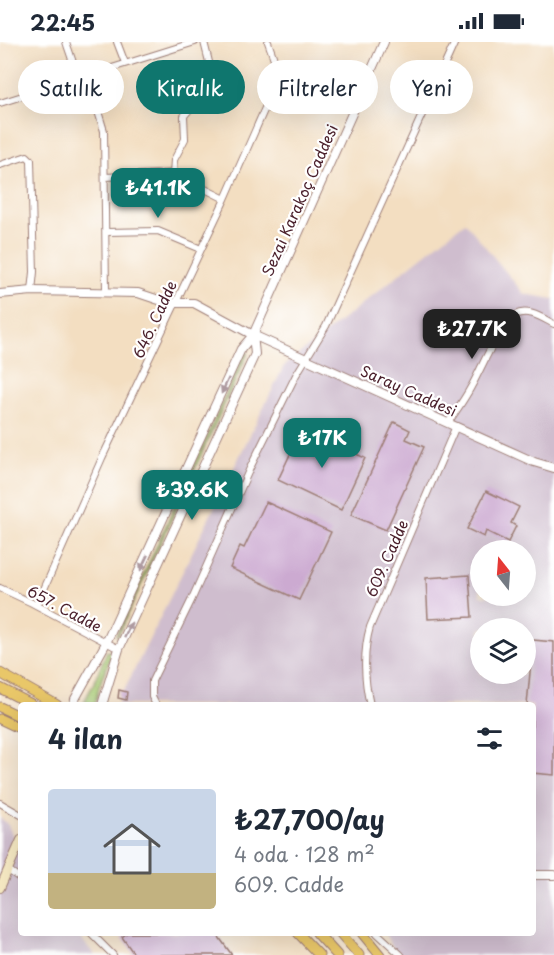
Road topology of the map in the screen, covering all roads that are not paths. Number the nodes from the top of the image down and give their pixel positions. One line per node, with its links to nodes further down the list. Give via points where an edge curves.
1 (66, 42): 8 (street)
2 (117, 42): 9 (street)
3 (195, 42): 9 (street)
4 (204, 42): 14 (street, via 211,70 209,87 184,116 184,139 174,160)
5 (268, 42): 16 (street, 646. Cadde, via 278,77)
6 (384, 42): 24 (street, Sezai Karakoç Caddesi)
7 (455, 42): 25 (street, via 326,326)
8 (72, 60)
9 (125, 63)
10 (18, 97): 11 (street)
11 (0, 103)
12 (99, 114): 15 (street, via 104,131)
13 (0, 165): 19 (street, via 27,156 31,160)
14 (173, 174): 15 (street); 16 (street)
15 (106, 177): 17 (street)
16 (225, 199): 18 (street, 646. Cadde)
17 (106, 232): 18 (street, via 158,231); 20 (street)
18 (201, 249): 22 (street, 646. Cadde)
19 (32, 291): 20 (street, Saray Caddesi); 21 (street, Saray Caddesi)
20 (106, 292): 22 (street, Saray Caddesi, via 146,295)
21 (0, 294)
22 (175, 304): 24 (street, Saray Caddesi, via 194,303); 29 (street, 646. Cadde)
23 (554, 324): 26 (street, 609. Cadde, via 530,313 514,315 498,337)
24 (254, 335): 25 (street, Saray Caddesi); 30 (street, Sezai Karakoç Caddesi, one-way to 30, via 241,349); 31 (street, Sezai Karakoç Caddesi, one-way to 24, via 255,354)
25 (306, 359): 26 (street, Saray Caddesi); 38 (street, via 250,468 152,681)
26 (452, 425): 27 (street, Saray Caddesi); 39 (street, 609. Cadde, via 367,637)
27 (554, 468)
28 (1, 591): 29 (street, 657. Cadde)
29 (37, 605): 30 (street, 657. Cadde)
30 (106, 643): 31 (street, 657. Cadde); 36 (street, Sezai Karakoç Caddesi)
31 (119, 649): 37 (street, Sezai Karakoç Caddesi)
32 (0, 673): 35 (highway)
33 (0, 688): 34 (highway)
34 (27, 702)
35 (52, 702)
36 (74, 702)
37 (103, 702)
38 (155, 702)
39 (370, 702)
40 (0, 707): 41 (highway)
41 (18, 716)
42 (0, 720): 43 (highway)
43 (18, 728)
44 (0, 803): 45 (street)
45 (18, 813)
46 (18, 847): 47 (main road)
47 (8, 870): 50 (street); 51 (main road)
48 (536, 875): 49 (street)
49 (554, 875)
50 (18, 877)
51 (0, 888)
52 (94, 936): 58 (street)
53 (301, 936): 59 (highway)
54 (320, 936): 60 (highway)
55 (343, 936): 61 (highway)
56 (364, 936): 62 (highway)
57 (380, 936): 63 (street)
58 (113, 955)
59 (319, 955)
60 (337, 955)
61 (359, 955)
62 (380, 955)
63 (401, 955)

